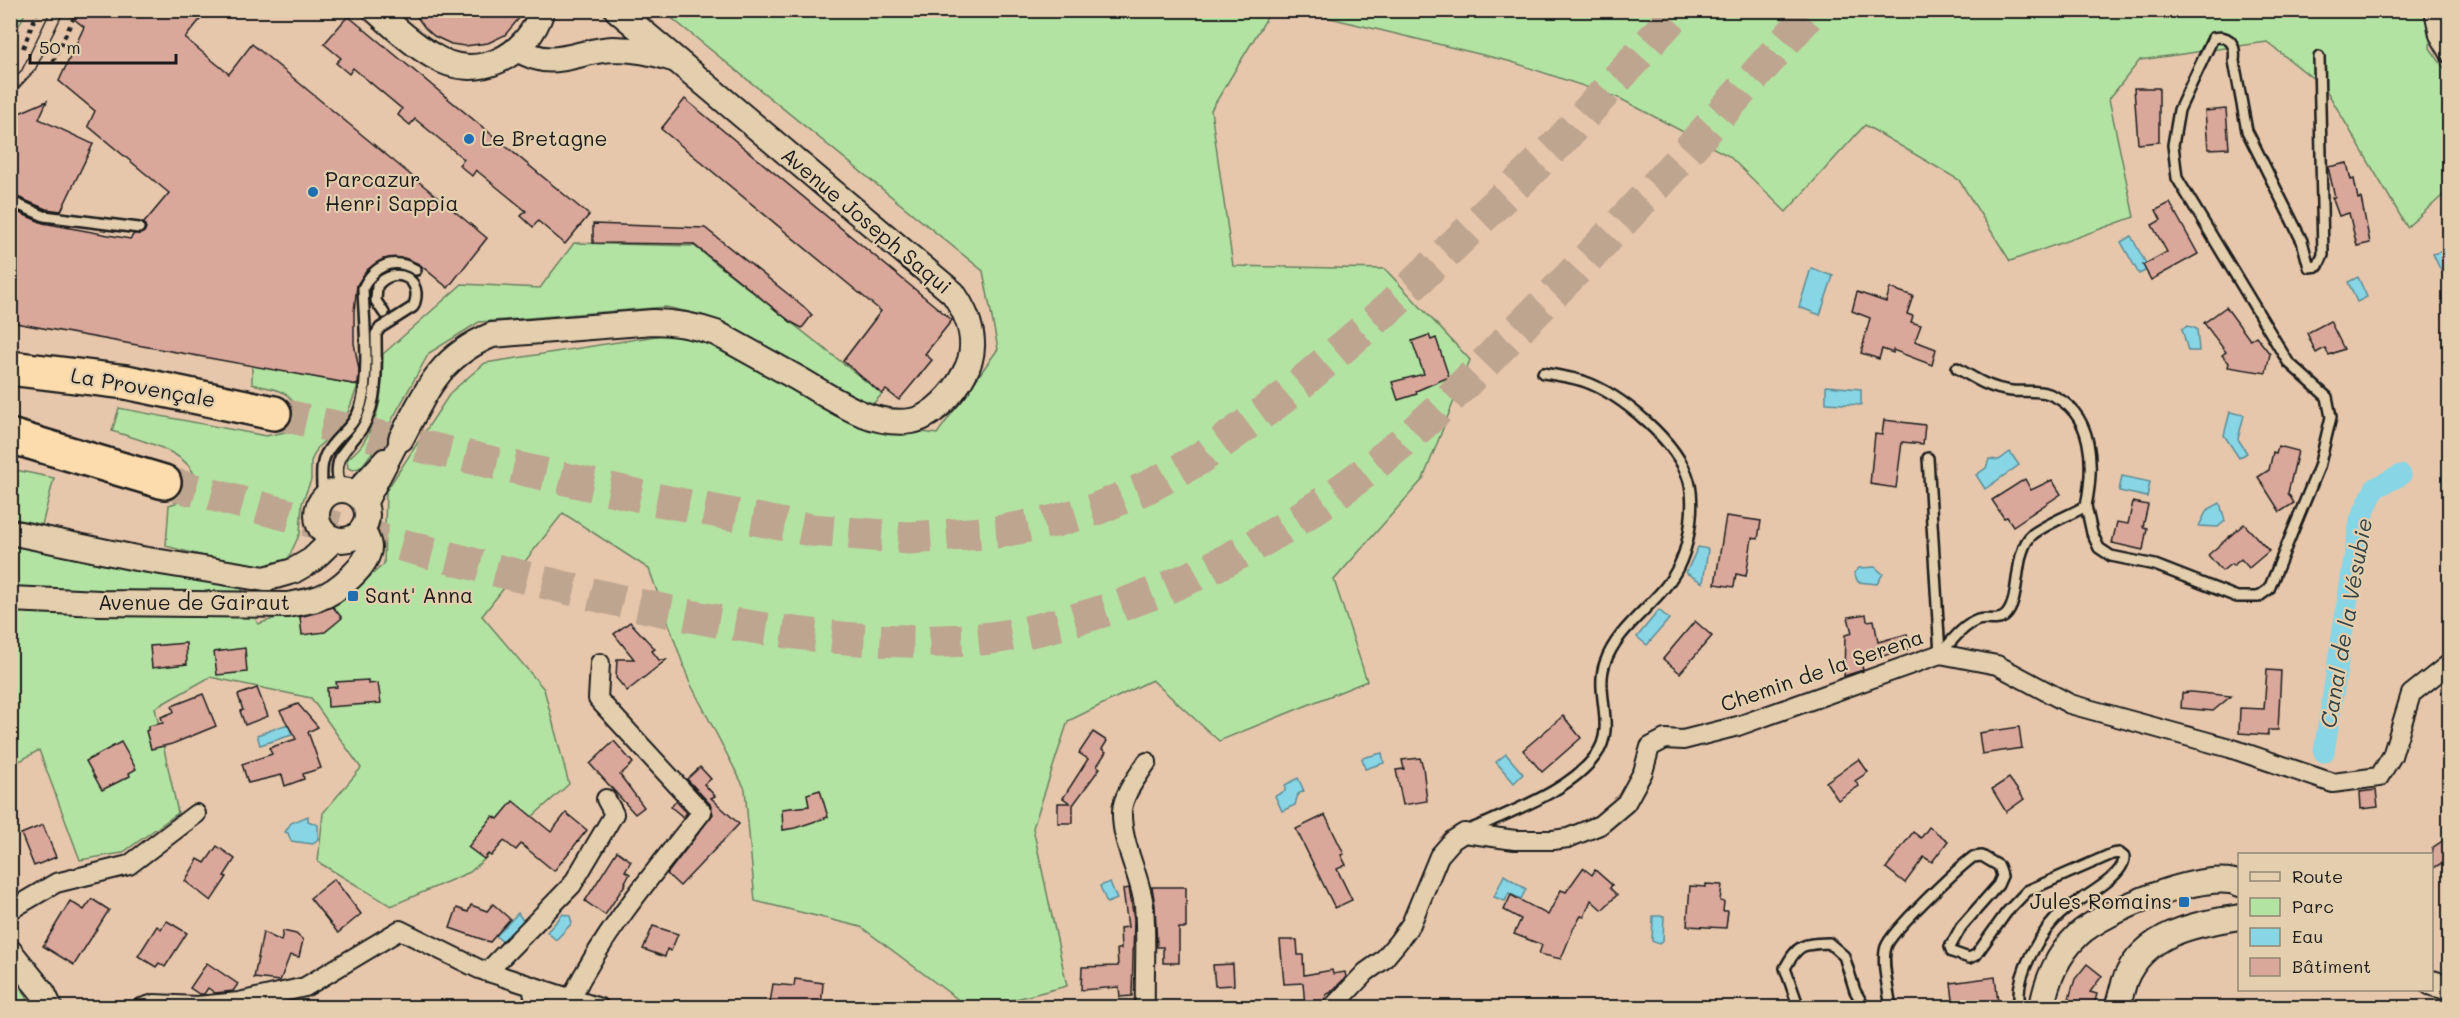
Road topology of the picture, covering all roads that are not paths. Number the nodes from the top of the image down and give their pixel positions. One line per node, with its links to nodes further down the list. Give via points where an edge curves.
1 (375, 10): 5 (street, via 434,57 451,63 486,66)
2 (542, 10): 5 (street, via 532,33)
3 (617, 10): 8 (street, Avenue Joseph Saqui)
4 (2434, 10): 6 (street, via 2439,35)
5 (518, 49): 8 (street, via 543,60 613,49)
6 (2450, 54)
7 (2319, 57): 25 (lane, via 2323,255 2318,266 2309,267 2302,241 2247,131 2235,51 2228,38 2213,38 2179,110 2173,145 2177,178 2197,214 2288,362 2327,397 2331,417 2319,467 2269,589 2258,597 2237,597 2155,565 2111,556 2099,548)
8 (678, 61): 20 (street, Avenue Joseph Saqui, via 953,293 971,325 972,350 957,388 943,403 914,421 894,422 857,412 716,333 697,327 653,322 492,335 452,357 433,380)
9 (10, 201): 10 (lane, via 44,216)
10 (139, 228)
11 (416, 270): 23 (lane, via 401,263 385,265 369,275 363,288 365,383 361,405 356,419 326,453)
12 (384, 312): 24 (lane, via 376,301 377,286 387,277 408,278 416,289 416,301 376,334 376,386 370,410 338,463 338,481)
13 (10, 346): 17 (highway)
14 (10, 368): 17 (highway, La Provençale)
15 (1957, 368): 25 (lane, via 1985,385 2048,394 2075,411 2087,434 2092,478)
16 (1543, 373): 35 (lane, via 1584,381 1630,406 1670,445 1689,480 1693,510 1681,561 1664,588 1617,640 1605,662 1602,674 1606,734 1596,755 1577,775 1535,801)
17 (126, 382): 18 (highway, La Provençale)
18 (274, 414)
19 (10, 436): 22 (highway)
20 (401, 439): 24 (street, Avenue Joseph Saqui)
21 (1928, 458): 29 (lane)
22 (164, 482)
23 (322, 500): 24 (street, via 332,492); 27 (street, via 317,512)
24 (356, 505): 27 (street, via 349,539); 28 (street, Avenue de Gairaut, via 370,549 348,581 321,598 287,604)
25 (2086, 506): 29 (lane, via 2032,535 2023,548 2007,615 1967,626)
26 (10, 532): 27 (street, Avenue de Gairaut, via 265,579 278,577 291,568)
27 (327, 532)
28 (10, 599)
29 (1940, 654): 31 (street, Chemin de la Serena, via 1997,665 2070,704 2230,748 2332,783 2379,777 2392,756 2411,694); 35 (street, Chemin de la Serena, via 1738,726 1683,740 1665,739 1650,747 1626,803 1600,825 1568,838 1515,840)
30 (600, 663): 44 (street, via 598,699 702,812 587,965)
31 (2450, 663)
32 (1147, 762): 49 (street, via 1122,809 1144,906)
33 (606, 799): 40 (street, via 614,813 572,885)
34 (196, 814): 37 (street, via 129,865 56,883)
35 (1464, 833): 50 (street, via 1439,856 1411,924 1398,942)
36 (2238, 883): 55 (street, via 2226,880 2166,891 2098,920 2077,936 2048,978)
37 (10, 910)
38 (2238, 917): 56 (street, via 2195,924 2146,948 2126,978)
39 (10, 952): 45 (street, via 43,993)
40 (487, 972): 42 (street); 46 (street, via 400,930 305,987 239,1002 197,1006 154,1004)
41 (2433, 983): 43 (street)
42 (532, 986): 44 (street); 47 (street)
43 (2450, 988)
44 (571, 998): 48 (street)
45 (50, 1008)
46 (141, 1008)
47 (536, 1008)
48 (600, 1008)
49 (1144, 1008)
50 (1332, 1008)
51 (1800, 1008): 52 (lane, via 1785,968 1794,951 1809,944 1828,943 1844,956)
52 (1865, 1008)
53 (1891, 1008): 54 (lane, via 1886,947 1895,932 1973,856 1982,856 1998,866 2002,876 1950,947 1952,952 1969,958 1976,955 2027,891 2119,853 2124,862 2118,873 2062,912 2038,944 2024,968 2018,998)
54 (2021, 1008)
55 (2042, 1008)
56 (2117, 1008)

